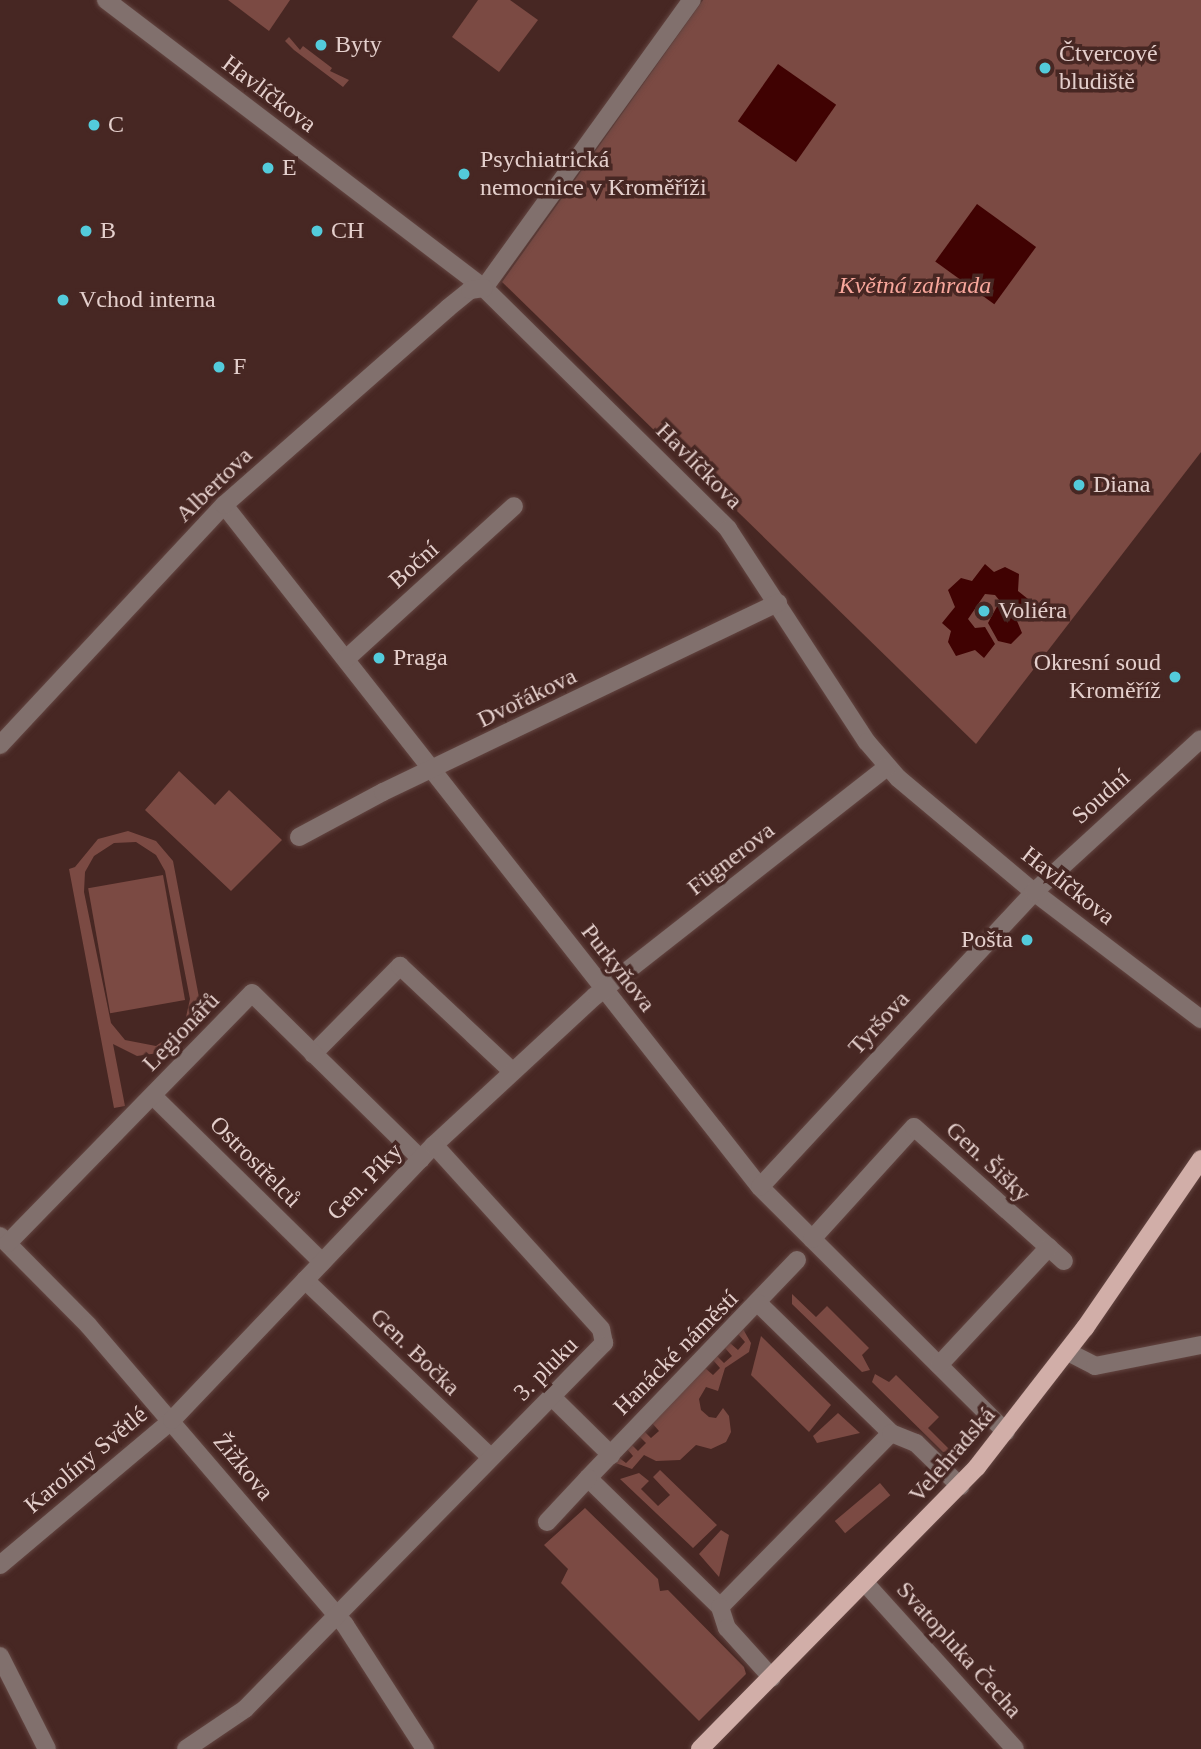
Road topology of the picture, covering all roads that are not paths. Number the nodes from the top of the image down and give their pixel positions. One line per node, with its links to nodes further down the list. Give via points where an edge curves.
1 (106, 0): 3 (street, Havlíčkova)
2 (692, 0): 3 (street)
3 (484, 288): 4 (street, Albertova, via 470,290 453,303); 6 (street, Havlíčkova, via 729,529)
4 (224, 505): 7 (street, Purkyňova); 9 (street, Albertova)
5 (514, 506): 7 (street, Boční)
6 (778, 603): 10 (street, Havlíčkova); 11 (street, Dvořákova)
7 (346, 659): 11 (street, Purkyňova)
8 (1201, 739): 13 (street, Soudní)
9 (0, 745)
10 (887, 767): 13 (street, Havlíčkova); 14 (street, Fügnerova)
11 (433, 772): 12 (street, Dvořákova, via 383,792); 14 (street, Purkyňova)
12 (299, 838)
13 (1034, 892): 15 (street, Havlíčkova); 22 (street, Tyršova)
14 (604, 989): 17 (street, Gen. Píky); 22 (street, Purkyňova)
15 (1201, 1019)
16 (313, 1054): 17 (street, via 400,966); 18 (street, Legionářů, via 252,993); 20 (street, Legionářů)
17 (512, 1071): 19 (street, Gen. Píky)
18 (153, 1096): 23 (street, Legionářů); 28 (street, Ostrostřelců)
19 (434, 1145): 20 (street, Gen. Píky); 34 (street, 3. pluku, via 604,1333 602,1347)
20 (421, 1159): 28 (street, Gen. Píky)
21 (1201, 1159): 32 (main road, Velehradská)
22 (760, 1187): 24 (street, Purkyňova)
23 (4, 1239): 35 (street, Žižkova)
24 (812, 1239): 25 (street, Gen. Šišky, via 914,1127); 33 (street, Purkyňova)
25 (1049, 1247): 27 (street, Gen. Šišky); 33 (street)
26 (797, 1260): 30 (street)
27 (1064, 1261)
28 (322, 1262): 29 (street, Gen. Píky)
29 (305, 1280): 35 (street, Gen. Píky); 39 (street, Gen. Bočka)
30 (758, 1303): 37 (street, Hanácké náměstí); 38 (street, Hanácké náměstí)
31 (1201, 1345): 32 (street, via 1095,1366)
32 (1068, 1352): 36 (main road, Velehradská)
33 (939, 1365): 36 (street, Purkyňova)
34 (552, 1397): 38 (street); 39 (street, 3. pluku)
35 (172, 1420): 43 (street, Karolíny Světlé); 46 (street, Žižkova)
36 (1006, 1432): 41 (main road, Velehradská)
37 (891, 1433): 41 (street, Hanácké náměstí, via 916,1443); 45 (street)
38 (611, 1455): 40 (street, Hanácké náměstí)
39 (491, 1458): 46 (street, 3. pluku)
40 (588, 1478): 42 (street, Hanácké náměstí); 45 (street)
41 (960, 1486): 44 (main road, Velehradská)
42 (547, 1522)
43 (0, 1565)
44 (866, 1584): 48 (main road, Velehradská); 53 (street, Svatopluka Čecha)
45 (720, 1607): 48 (street, via 727,1628)
46 (337, 1617): 50 (street, 3. pluku, via 245,1709); 51 (street, Žižkova)
47 (0, 1656): 49 (street)
48 (772, 1678): 52 (main road, Velehradská)
49 (47, 1749)
50 (186, 1749)
51 (425, 1749)
52 (700, 1749)
53 (1015, 1749)

